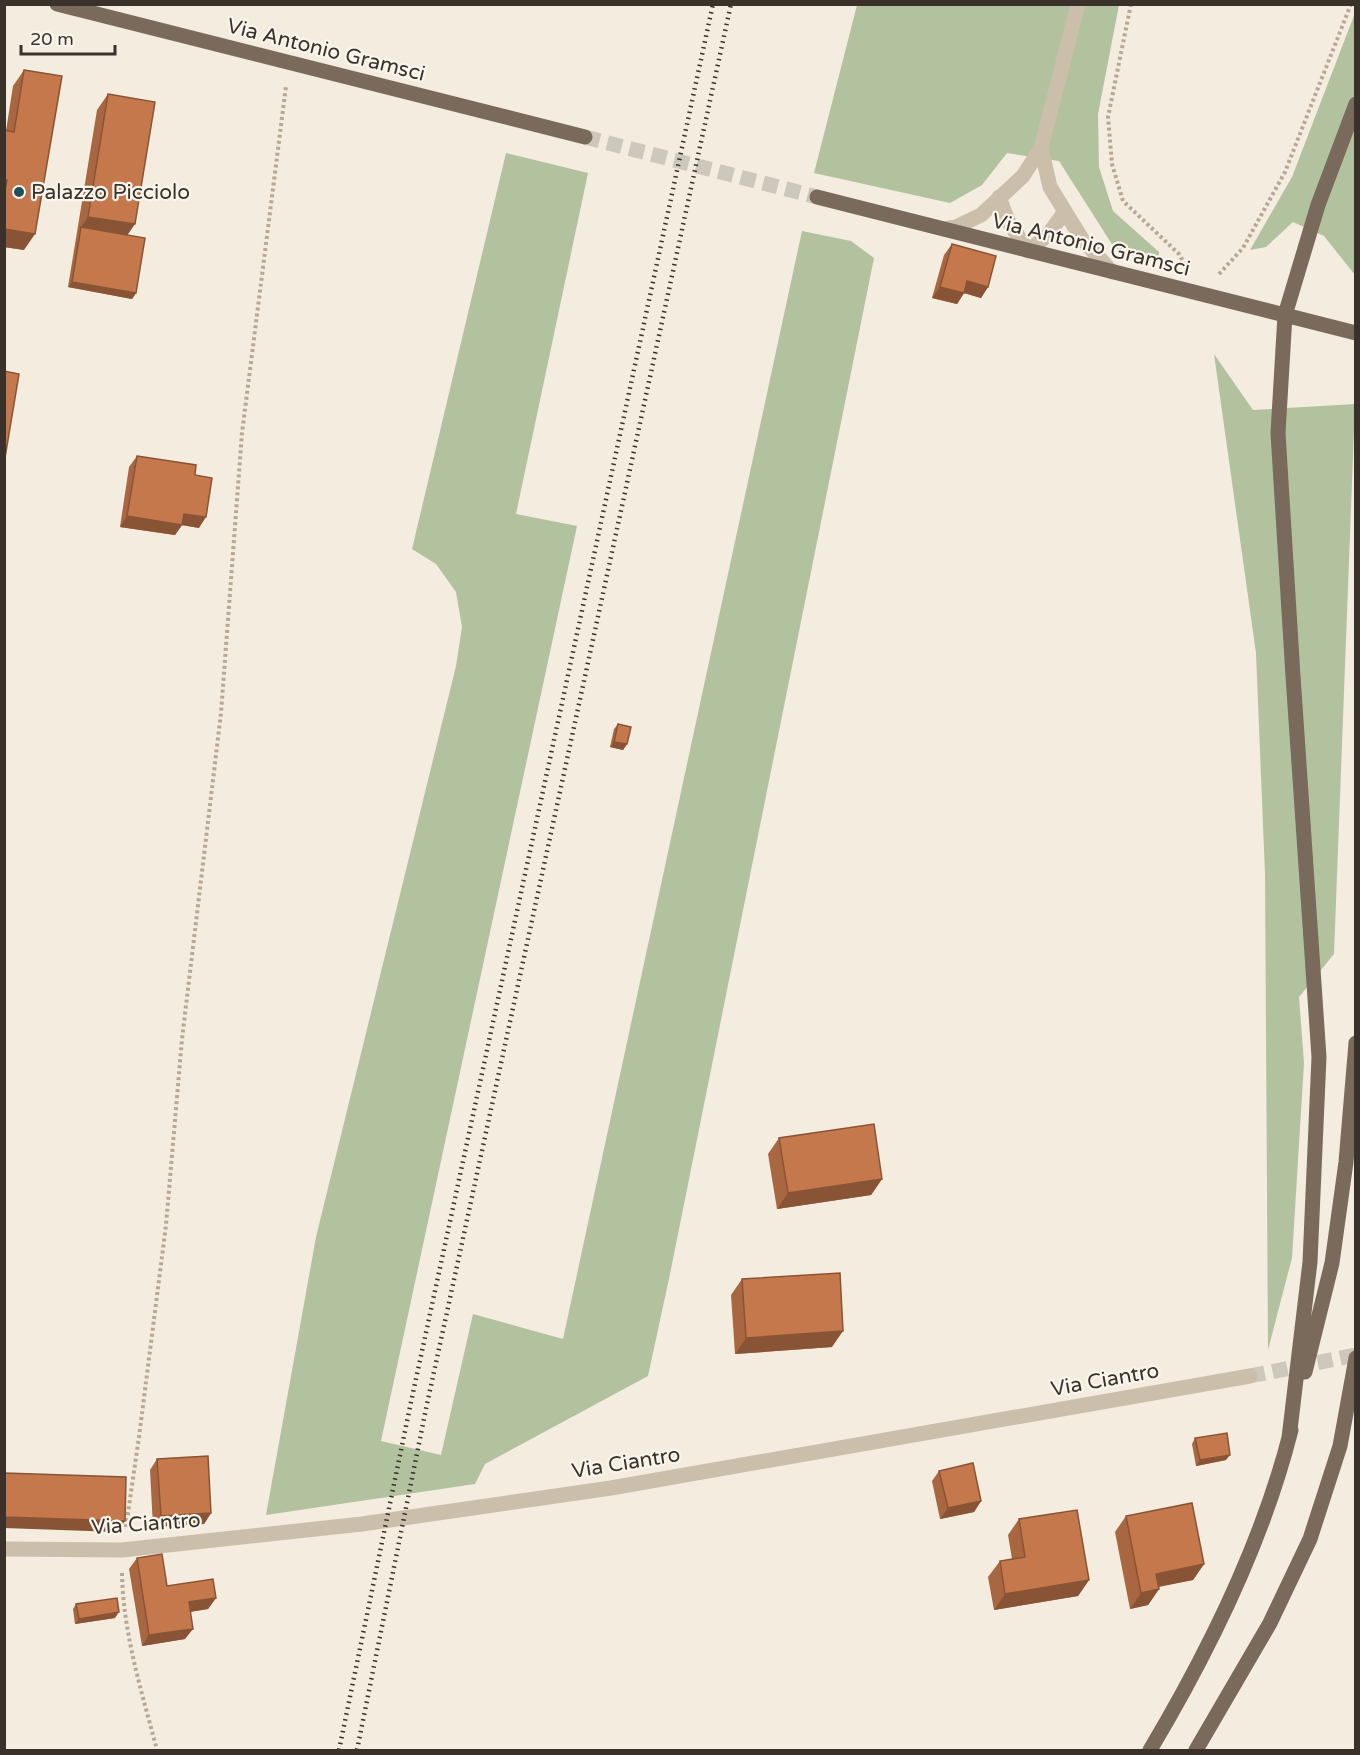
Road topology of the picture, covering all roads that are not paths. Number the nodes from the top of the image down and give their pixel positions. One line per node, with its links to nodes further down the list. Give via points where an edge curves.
1 (57, 4): 4 (main road, Via Antonio Gramsci)
2 (1078, 4): 5 (street)
3 (1356, 104): 12 (main road, via 1318,205)
4 (585, 137)
5 (1041, 148): 7 (street, via 1023,176); 8 (street, via 1050,187)
6 (817, 197): 9 (main road, Via Antonio Gramsci)
7 (999, 197): 9 (street, via 981,215); 10 (street, via 1008,221)
8 (1065, 211): 10 (street, via 1048,235); 11 (street, via 1082,239)
9 (944, 229): 10 (main road, Via Antonio Gramsci)
10 (1028, 251): 11 (main road, Via Antonio Gramsci)
11 (1112, 272): 12 (main road, Via Antonio Gramsci)
12 (1285, 315): 13 (main road, Via Antonio Gramsci); 18 (main road, via 1278,433 1319,1057 1310,1262)
13 (1356, 333)
14 (1356, 1043): 18 (main road, via 1332,1263)
15 (1356, 1358): 19 (main road)
16 (1250, 1376): 20 (street, Via Ciantro, via 611,1488 362,1524 122,1550)
17 (1356, 1387): 19 (main road)
18 (1289, 1438): 21 (main road, via 1230,1600 1178,1705)
19 (1340, 1446): 22 (main road, via 1310,1539 1270,1623)
20 (4, 1549)
21 (1150, 1750)
22 (1196, 1750)

